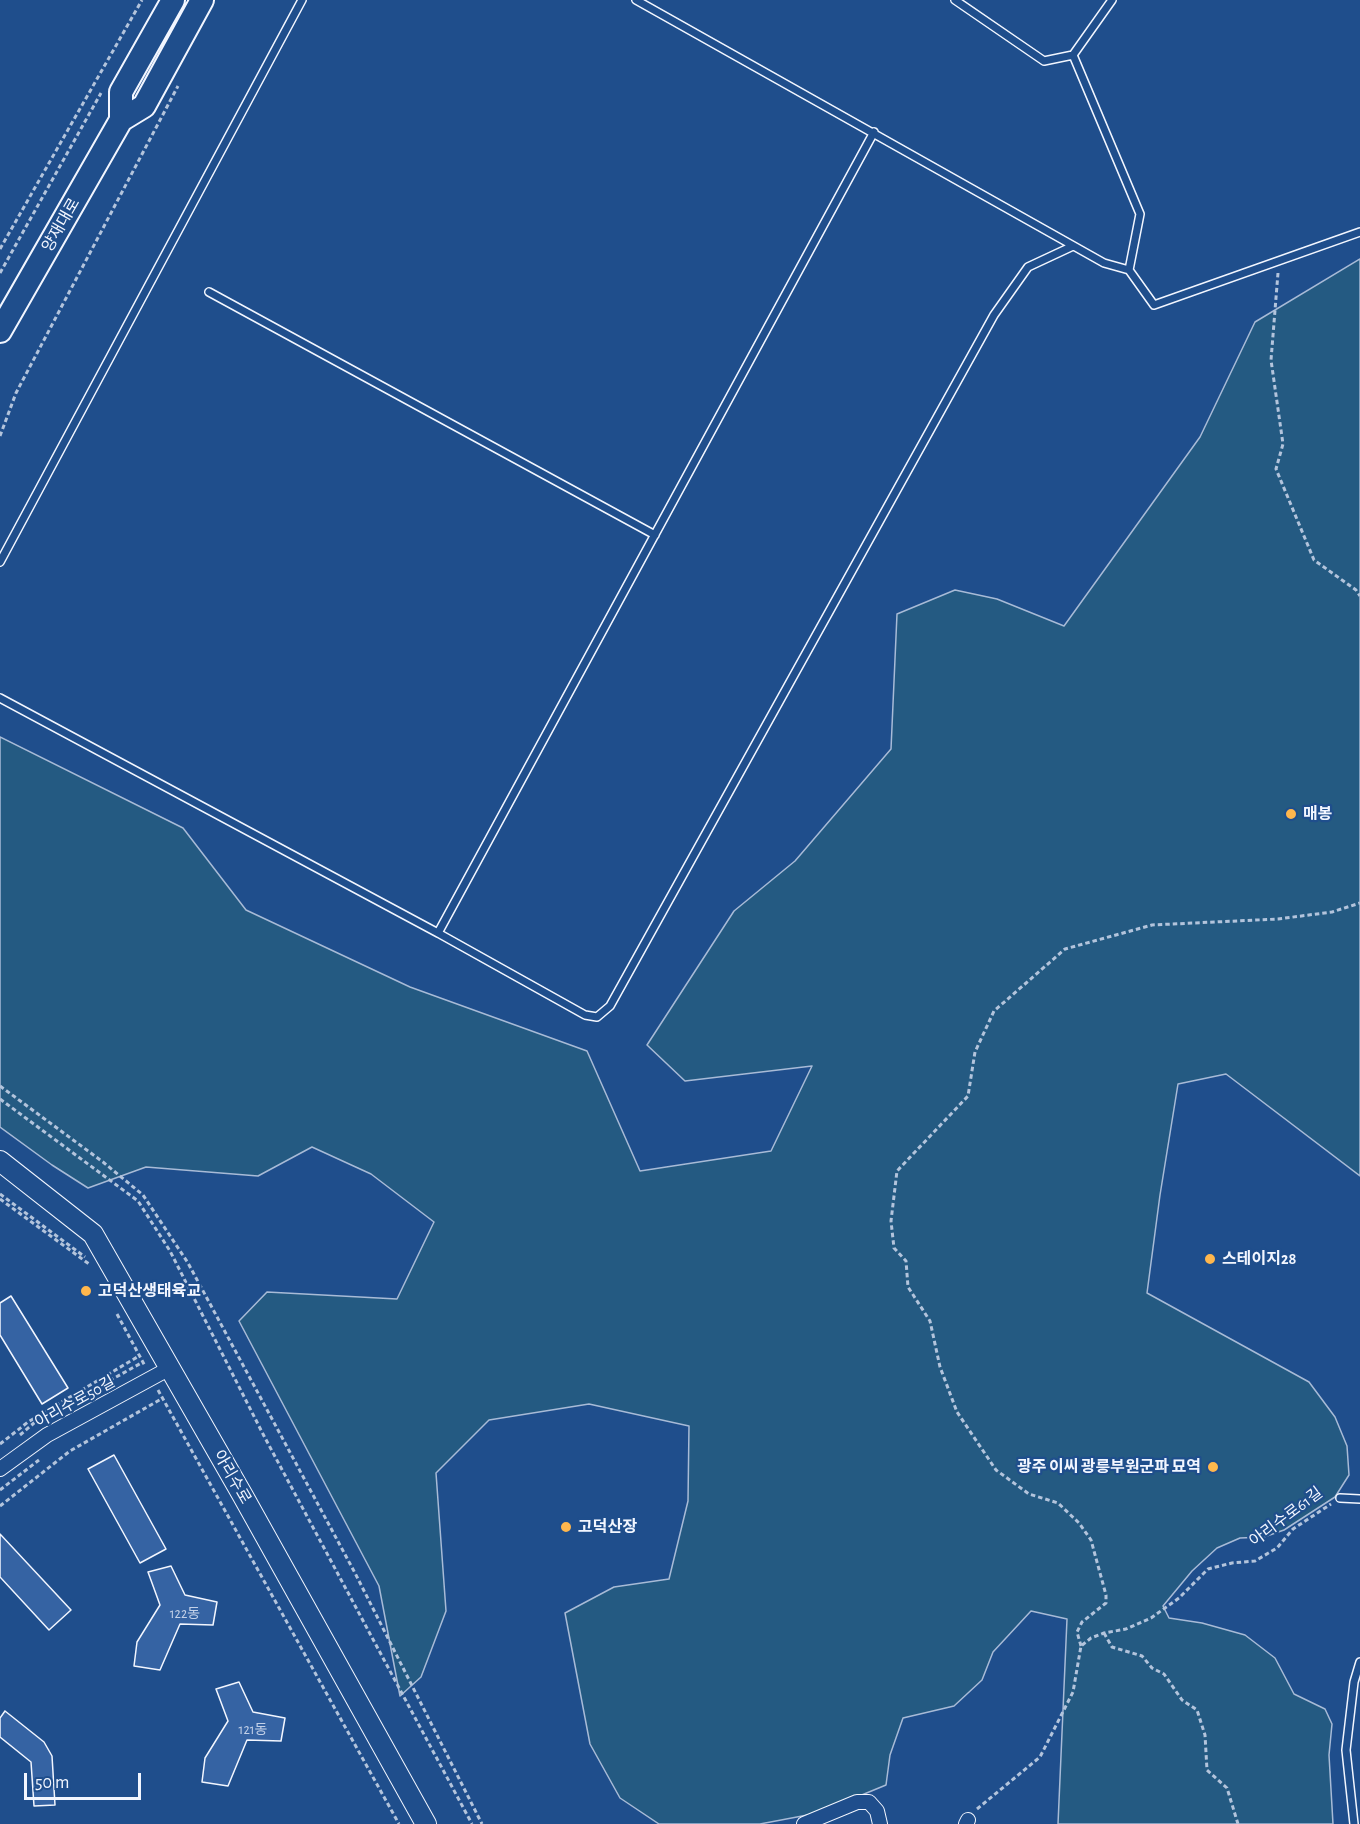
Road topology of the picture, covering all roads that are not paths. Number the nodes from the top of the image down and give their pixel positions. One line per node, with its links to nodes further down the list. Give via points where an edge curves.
1 (173, 0): 8 (main road, 양재대로, via 122,92)
2 (202, 0): 8 (main road, 양재대로, via 144,106)
3 (302, 0): 16 (lane)
4 (636, 0): 9 (lane)
5 (955, 0): 7 (lane, via 1044,61)
6 (1112, 0): 7 (lane)
7 (1073, 55): 12 (lane, via 1140,214)
8 (121, 120): 14 (main road, 양재대로)
9 (874, 132): 11 (lane); 15 (lane)
10 (1360, 232): 12 (lane, via 1154,305)
11 (1073, 246): 12 (lane, via 1104,263); 18 (lane, via 1028,267 994,315 610,1006 597,1017 585,1015)
12 (1129, 270)
13 (209, 292): 15 (lane)
14 (0, 331)
15 (655, 535): 18 (lane)
16 (0, 562)
17 (0, 698): 18 (lane)
18 (438, 933)
19 (0, 1161): 20 (main road, 아리수로, via 93,1234)
20 (159, 1378): 21 (street, 아리수로50길, via 47,1435); 25 (main road, 아리수로, via 261,1527)
21 (0, 1469)
22 (1340, 1498): 23 (lane, 아리수로61길)
23 (1360, 1499)
24 (1360, 1662): 28 (lane, via 1346,1750)
25 (426, 1824)
26 (804, 1824): 27 (street, via 857,1802 869,1802 877,1811)
27 (880, 1824)
28 (1354, 1824)

